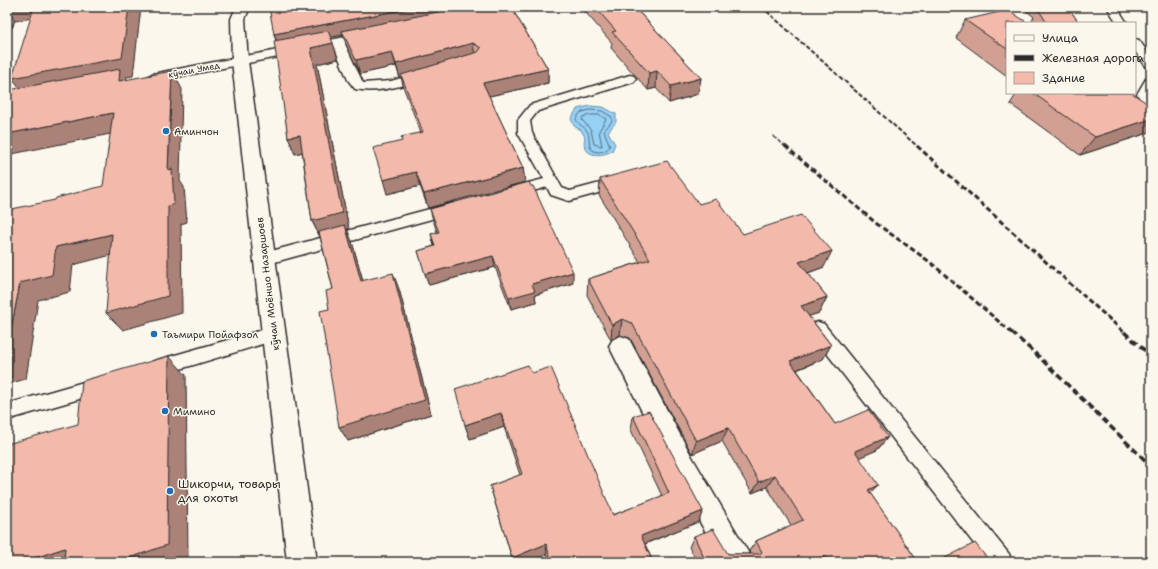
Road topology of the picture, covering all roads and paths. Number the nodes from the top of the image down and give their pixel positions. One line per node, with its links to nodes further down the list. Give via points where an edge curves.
1 (12, 7): 5 (lane)
2 (243, 7): 9 (street, кӯчаи Моёншо Назаршоев, via 238,19)
3 (1112, 7): 4 (lane)
4 (1121, 22)
5 (7, 26)
6 (374, 34): 7 (lane, кӯчаи Умед)
7 (338, 41): 9 (lane, кӯчаи Умед); 11 (lane, via 359,86 393,84)
8 (1136, 44): 10 (lane)
9 (240, 61): 14 (lane, кӯчаи Умед); 20 (street, кӯчаи Моёншо Назаршоев)
10 (1151, 66)
11 (430, 74)
12 (630, 79): 17 (lane, via 534,108 524,120 525,133)
13 (1151, 80): 15 (lane, via 1143,94)
14 (139, 81)
15 (1151, 106)
16 (635, 179): 17 (lane, via 569,196 556,191)
17 (552, 181): 18 (lane)
18 (499, 196)
19 (468, 204): 20 (lane)
20 (264, 259): 22 (street, кӯчаи Моёншо Назаршоев)
21 (816, 325): 29 (lane)
22 (273, 334): 24 (lane); 27 (street, кӯчаи Моёншо Назаршоев)
23 (621, 346): 28 (street, via 683,466)
24 (136, 374)
25 (113, 381): 26 (lane)
26 (7, 412)
27 (302, 562)
28 (738, 562)
29 (1001, 562)

